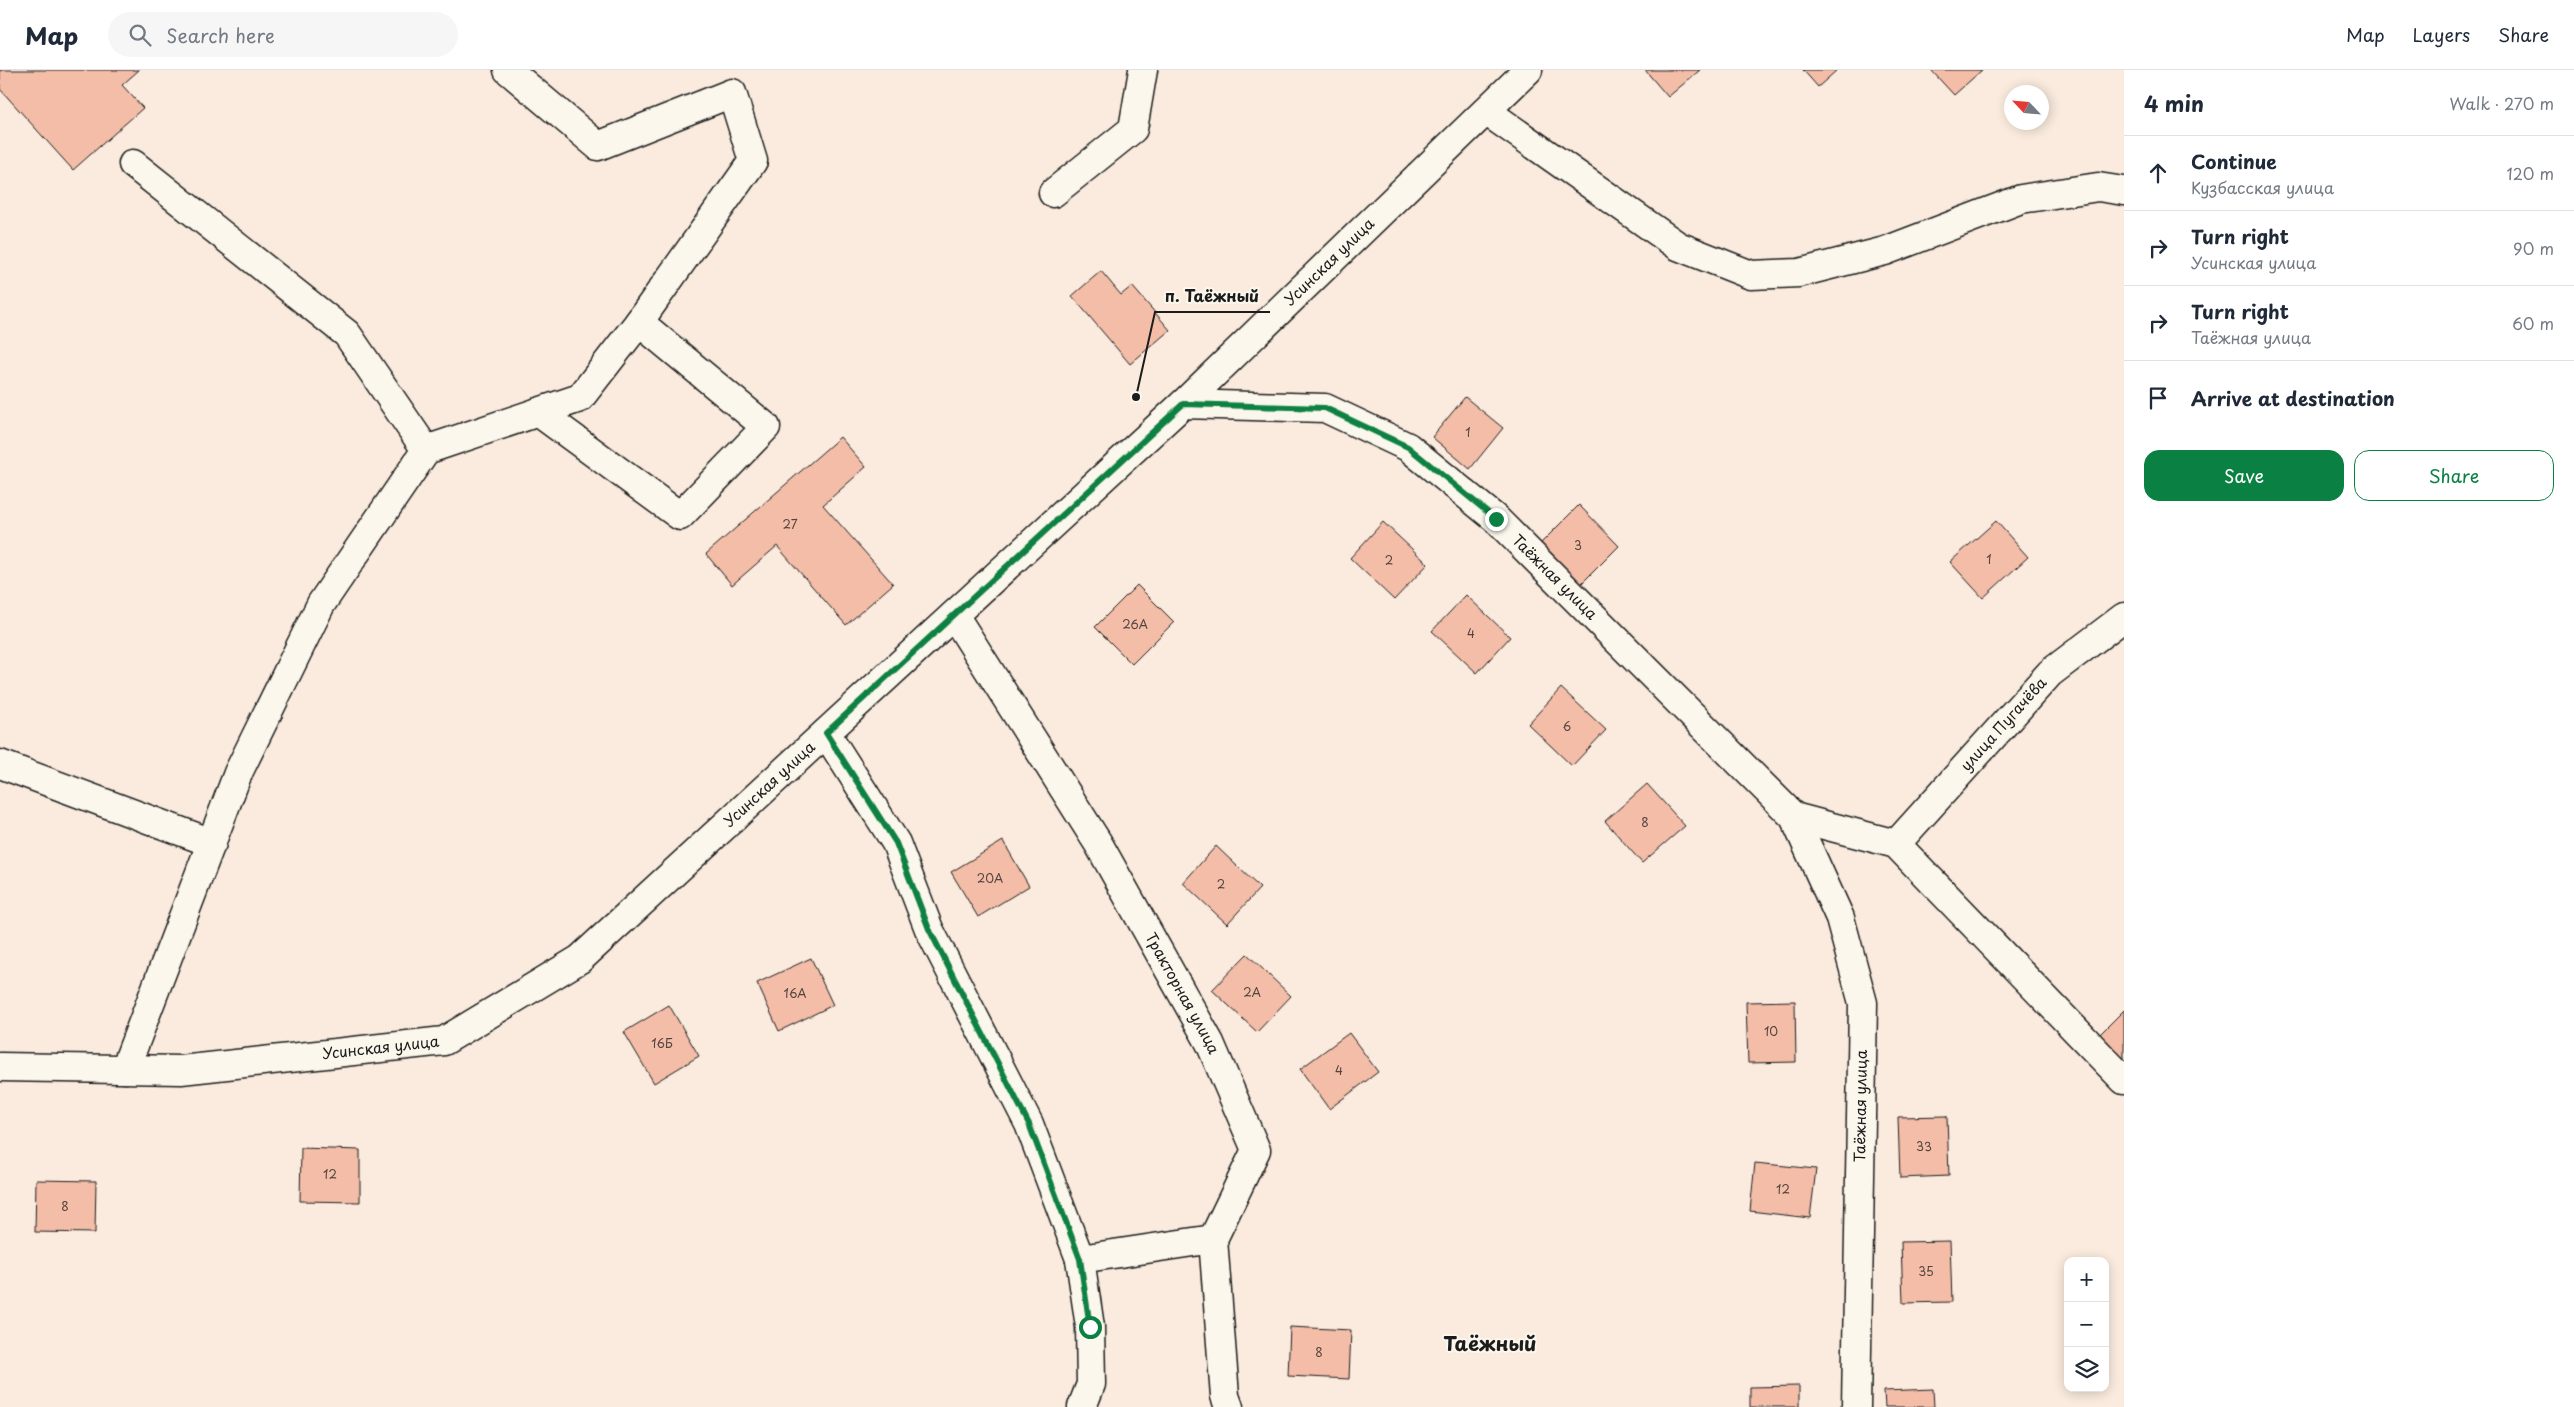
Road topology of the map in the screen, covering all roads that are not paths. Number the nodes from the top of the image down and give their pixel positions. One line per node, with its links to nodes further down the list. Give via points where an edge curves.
1 (508, 70): 8 (street, via 598,146 732,93 753,161)
2 (1143, 70): 7 (street, via 1133,130)
3 (1525, 71): 4 (street, Усинская улица)
4 (1486, 111): 6 (street, via 1678,246 1751,275 1799,273 1885,251 2021,199 2098,187); 9 (street, Усинская улица)
5 (133, 164): 11 (street, via 348,334)
6 (2124, 191)
7 (1053, 193)
8 (640, 322): 10 (street, via 580,398); 10 (street, via 766,427 680,516)
9 (1183, 404): 12 (street, Усинская улица); 16 (street, Таёжная улица, via 1325,408 1408,447 1496,519)
10 (538, 412): 11 (street)
11 (426, 450): 17 (street, via 321,604 238,772)
12 (954, 615): 14 (street, Усинская улица); 22 (street, Тракторная улица, via 1103,852 1210,1043 1256,1150)
13 (2124, 617): 18 (street, улица Пугачёва, via 2050,673)
14 (826, 733): 20 (street, Усинская улица, via 580,959 444,1041 181,1070); 23 (street, via 896,843 929,929 1029,1124)
15 (0, 764): 17 (street)
16 (1794, 817): 18 (street); 26 (street, Таёжная улица, via 1840,918 1863,1003)
17 (212, 843): 20 (street)
18 (1896, 844): 21 (street)
19 (0, 1067): 20 (street, Усинская улица)
20 (125, 1069)
21 (2124, 1080)
22 (1213, 1239): 23 (street); 25 (street, via 1225,1396)
23 (1080, 1259): 24 (street, via 1090,1327 1091,1384)
24 (1082, 1407)
25 (1229, 1407)
26 (1856, 1407)

